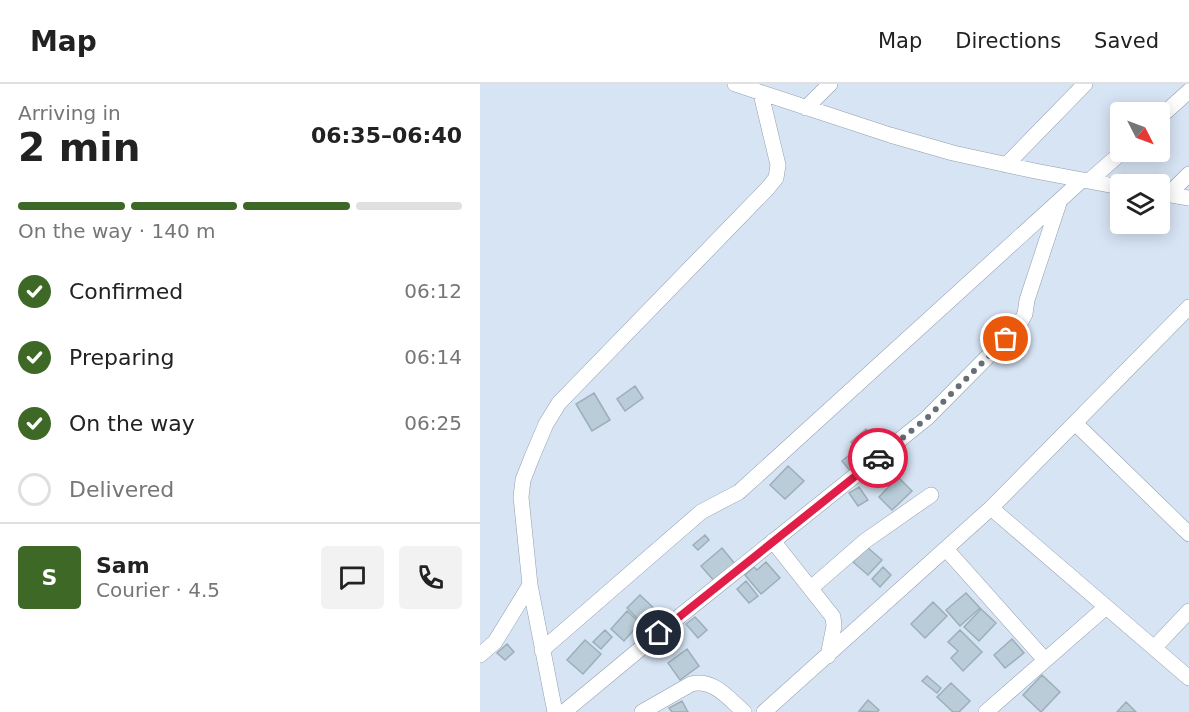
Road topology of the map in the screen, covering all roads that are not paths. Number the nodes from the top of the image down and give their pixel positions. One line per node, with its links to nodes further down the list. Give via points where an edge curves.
1 (735, 84): 5 (street)
2 (830, 84): 6 (street)
3 (1085, 84): 9 (street)
4 (1189, 91): 7 (street)
5 (761, 94): 6 (street); 24 (street, via 778,165 772,183 559,403 546,424 523,480 521,497)
6 (806, 108): 9 (street)
7 (1170, 108)
8 (1110, 161): 11 (street)
9 (1006, 165): 11 (street)
10 (1189, 174): 13 (street)
11 (1086, 180): 12 (street); 16 (street)
12 (1110, 185)
13 (1170, 189)
14 (1170, 195): 15 (street)
15 (1189, 198)
16 (1060, 200): 22 (street, via 1020,325 927,418); 29 (street, via 739,492 701,512)
17 (1189, 307): 18 (street)
18 (1076, 423): 20 (street); 21 (street)
19 (931, 495): 25 (street, via 865,541)
20 (991, 507): 23 (street); 26 (street)
21 (1189, 534)
22 (774, 541): 25 (street); 35 (street)
23 (946, 549): 31 (street); 32 (street)
24 (530, 585): 29 (street); 30 (street, via 495,642)
25 (812, 588): 31 (street, via 833,617)
26 (1106, 607): 28 (street); 32 (street)
27 (1189, 611): 28 (street)
28 (1154, 648): 33 (street)
29 (542, 650): 34 (street)
30 (480, 655)
31 (828, 656): 38 (street)
32 (1045, 660): 39 (street)
33 (1189, 678)
34 (555, 712)
35 (564, 712)
36 (642, 712): 37 (street, via 698,682 717,688)
37 (744, 712)
38 (764, 712)
39 (986, 712)

